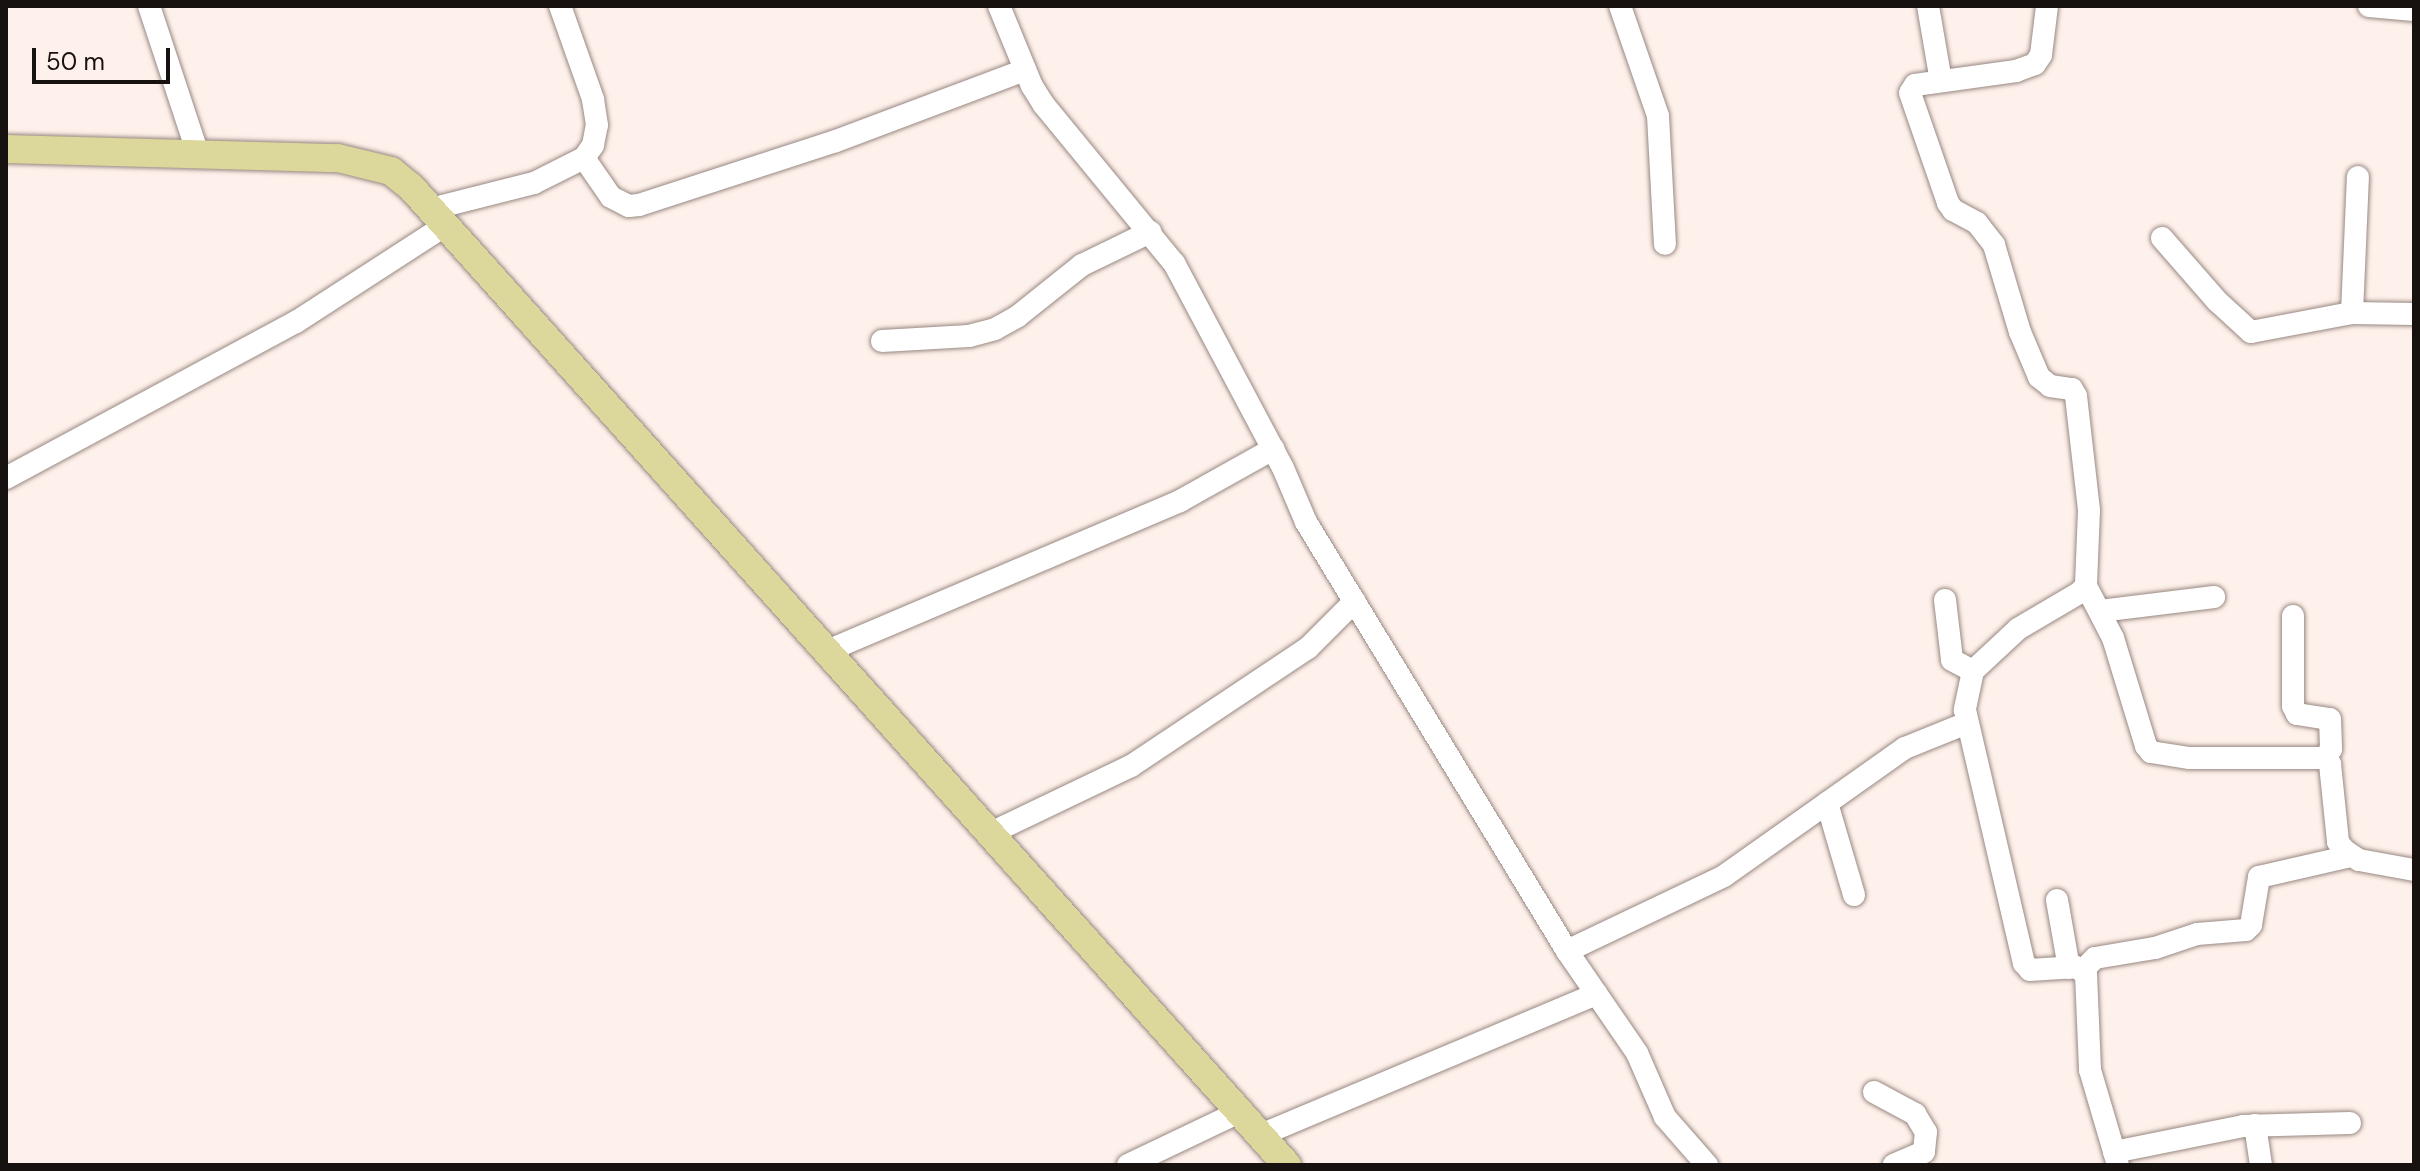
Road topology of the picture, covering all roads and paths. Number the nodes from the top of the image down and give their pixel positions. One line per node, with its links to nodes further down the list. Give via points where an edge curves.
1 (149, 6): 12 (street)
2 (560, 6): 13 (street, via 593,99 597,125)
3 (999, 6): 9 (street)
4 (1620, 6): 18 (street, via 1658,116)
5 (1928, 6): 10 (street)
6 (2047, 6): 10 (street, via 2041,55 2035,64)
7 (2369, 6): 8 (street)
8 (2414, 10)
9 (1025, 70): 13 (street, via 836,141 639,205 611,197); 16 (street, via 1044,105)
10 (1941, 81): 24 (street, via 1915,85 1910,93 1948,203 1977,223 1994,245 2039,377 2050,386 2072,389 2076,396 2089,510)
11 (6, 149): 12 (main road)
12 (198, 154): 15 (main road, via 362,161 391,171)
13 (584, 158): 15 (street, via 534,183)
14 (2358, 177): 19 (street)
15 (438, 217): 23 (street, via 296,322); 30 (main road)
16 (1150, 232): 21 (street, via 1082,265 995,329 969,336); 22 (street, via 1184,280)
17 (2162, 238): 19 (street, via 2251,332)
18 (1665, 244)
19 (2352, 313): 20 (street)
20 (2414, 314)
21 (882, 341)
22 (1273, 449): 27 (street, via 1306,522); 30 (street, via 1180,501)
23 (6, 478)
24 (2086, 586): 28 (street); 31 (street, via 2018,629)
25 (2214, 597): 28 (street)
26 (1945, 600): 31 (street, via 1952,660)
27 (1355, 601): 35 (street, via 1308,648 1131,766); 40 (street)
28 (2100, 611): 33 (street, via 2151,752 2190,758)
29 (2293, 616): 33 (street, via 2293,706 2297,714 2330,719 2331,749)
30 (827, 651): 35 (main road)
31 (1973, 671): 32 (street)
32 (1967, 723): 34 (street, via 1905,748); 41 (street, via 2024,963 2030,970)
33 (2325, 758): 36 (street, via 2330,764 2338,842)
34 (1827, 803): 38 (street); 40 (street, via 1724,876)
35 (991, 833): 44 (main road)
36 (2351, 856): 37 (street); 41 (street, via 2259,877 2246,930 2197,934 2155,948 2095,958)
37 (2414, 870)
38 (1854, 895)
39 (2057, 900): 41 (street)
40 (1567, 951): 42 (street)
41 (2076, 969): 48 (street, via 2087,979 2090,1070)
42 (1597, 994): 47 (street); 51 (street, via 1637,1053 1665,1117)
43 (1874, 1092): 52 (street, via 1915,1114 1926,1132 1924,1152)
44 (1241, 1111): 47 (main road); 49 (street)
45 (2350, 1123): 46 (street)
46 (2255, 1125): 48 (street); 53 (street)
47 (1261, 1135): 50 (main road)
48 (2116, 1159)
49 (1128, 1165)
50 (1287, 1165)
51 (1707, 1165)
52 (1894, 1165)
53 (2261, 1165)

